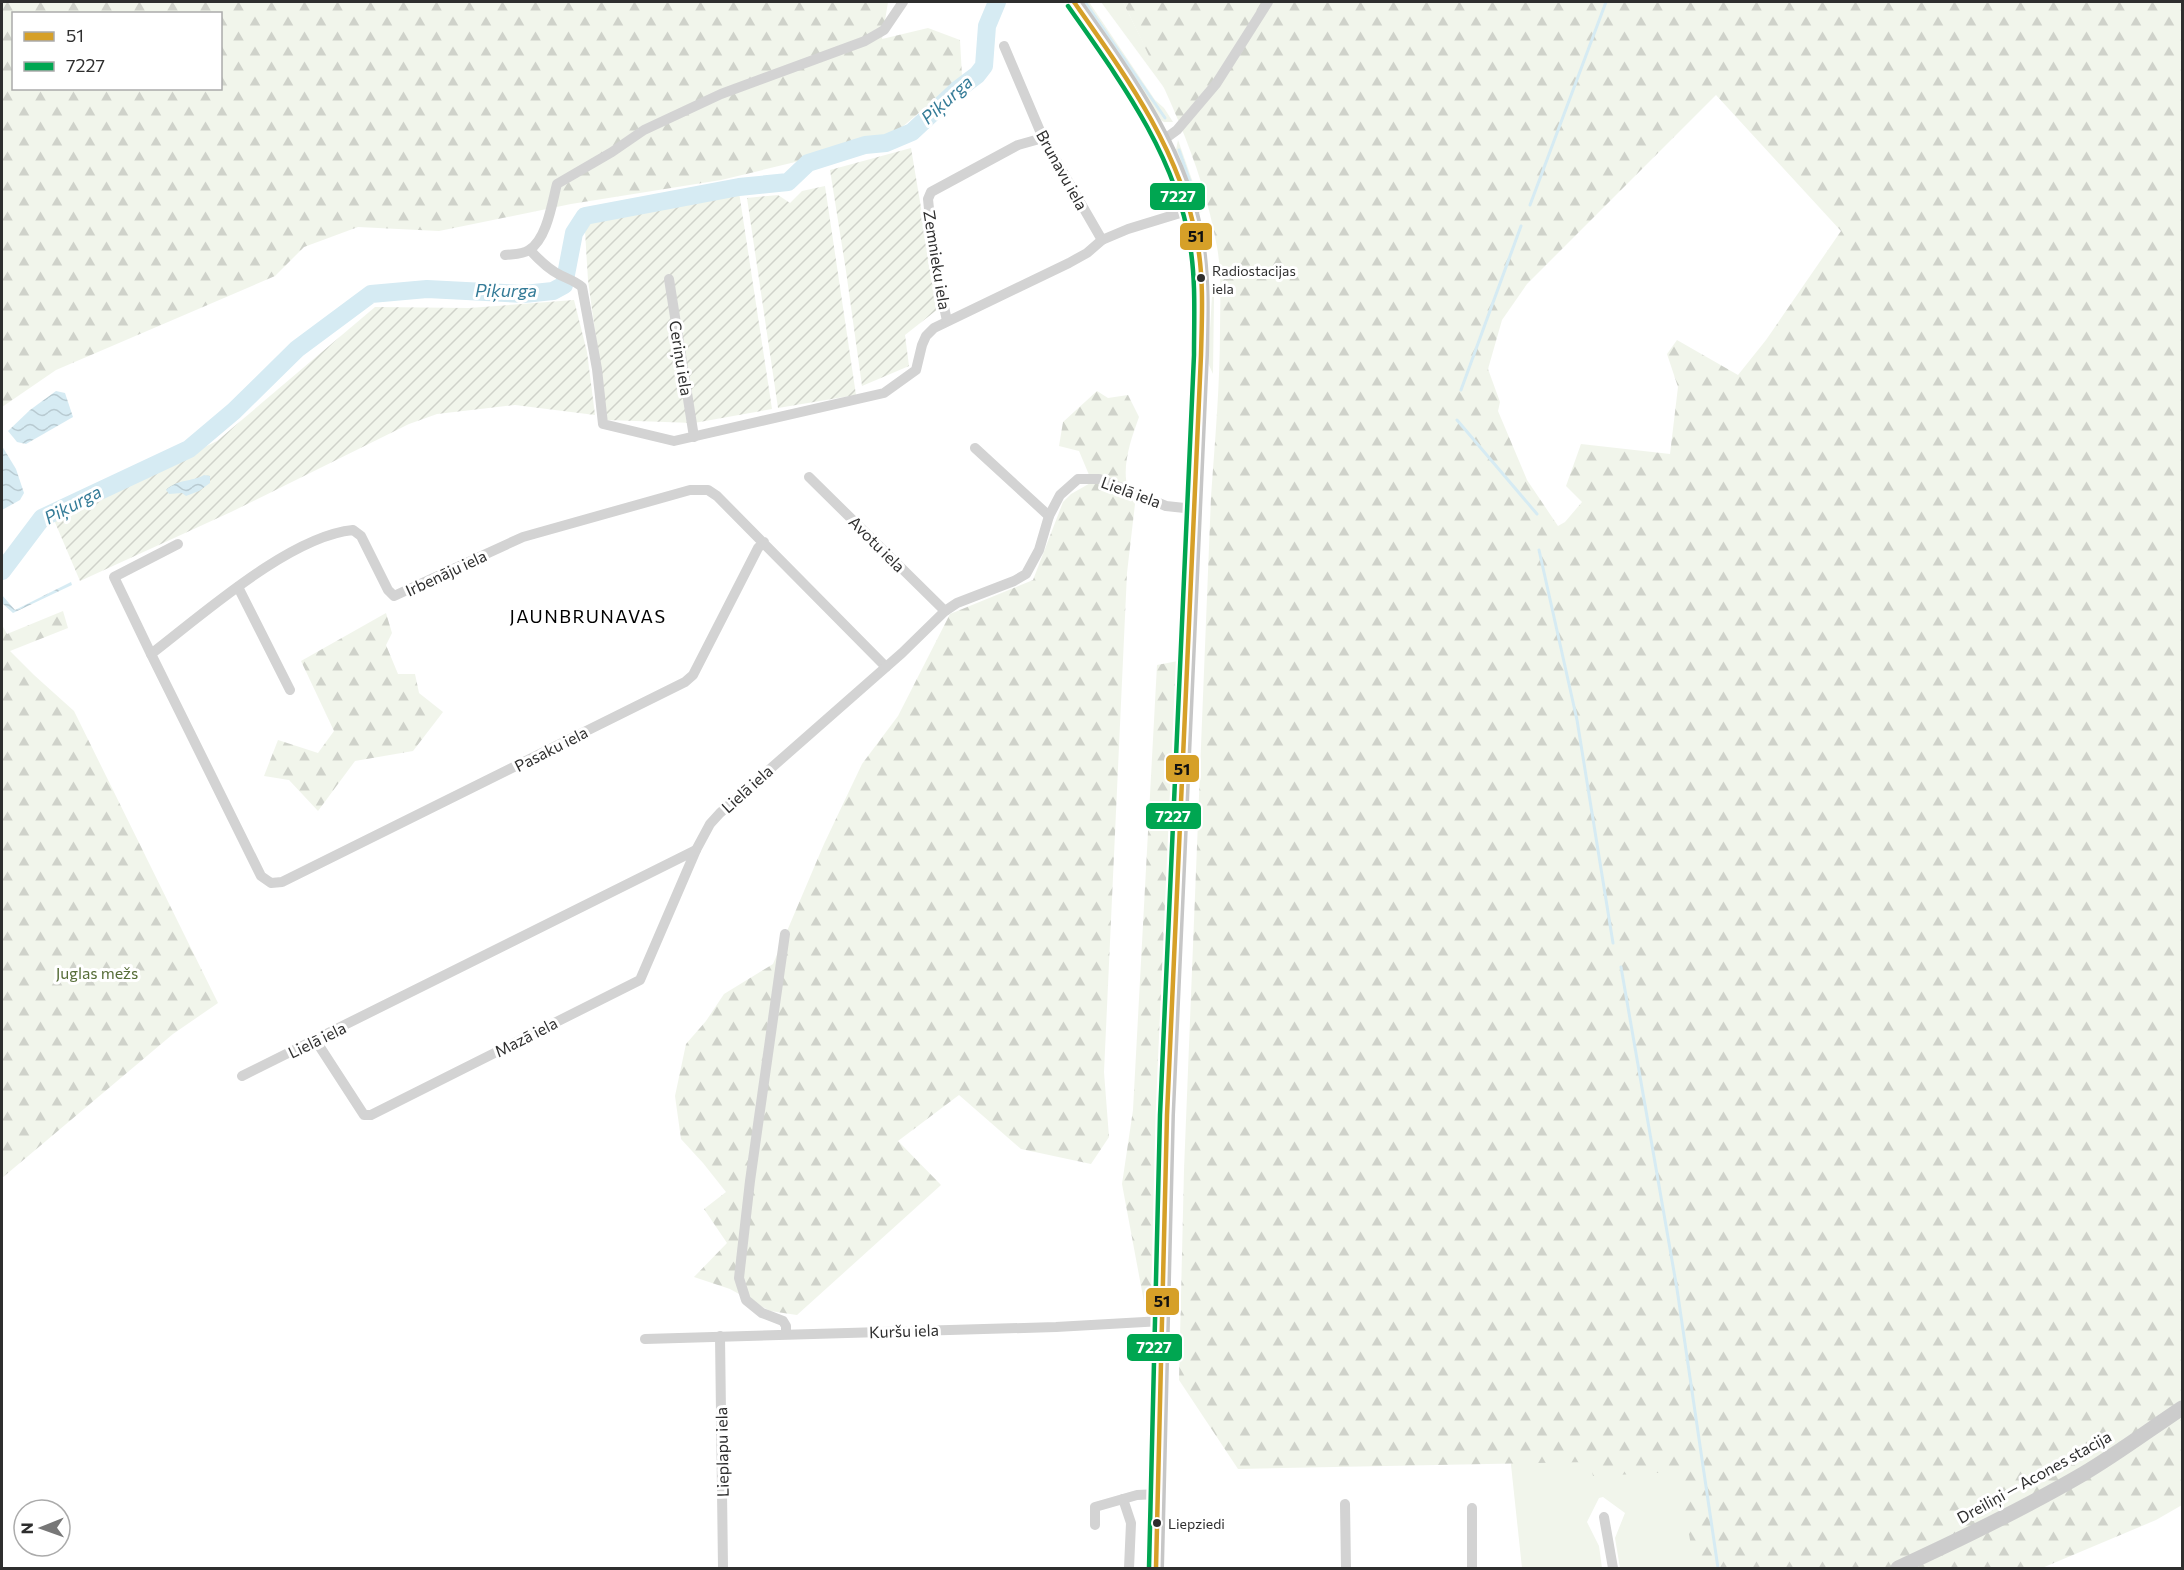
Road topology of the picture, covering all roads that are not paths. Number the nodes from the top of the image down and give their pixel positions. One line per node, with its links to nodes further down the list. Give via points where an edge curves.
1 (903, 2): 9 (street, via 884,30 865,41 721,94 644,130 557,184 549,216)
2 (1074, 2): 6 (main road, via 1138,97)
3 (1268, 2): 6 (street, via 1216,84 1177,130)
4 (1004, 46): 5 (street, Brunavu iela)
5 (1043, 138): 8 (street, Brunavu iela); 12 (street, Zemnieku iela, via 1018,145 931,192 928,199 934,259)
6 (1162, 141): 7 (main road)
7 (1190, 210): 8 (street); 16 (main road, via 1199,255 1201,304)
8 (1102, 240): 12 (street, via 1069,263)
9 (530, 250): 10 (street); 13 (street, via 544,266 582,286 603,424 674,441)
10 (505, 255)
11 (669, 279): 13 (street, Ceriņu iela)
12 (947, 321): 13 (street, via 926,336 916,370 884,393)
13 (694, 437)
14 (975, 448): 17 (street)
15 (809, 477): 21 (street, Avotu iela)
16 (1194, 509): 17 (street, Lielā iela, via 1167,506 1100,479 1078,479 1060,495); 29 (main road, via 1167,1115)
17 (1049, 516): 21 (street, Lielā iela, via 1039,550 1026,574)
18 (764, 542): 20 (street, Irbenāju iela, via 717,496 708,490 690,490 523,537 394,596 354,530 341,531 296,549); 22 (street, Pasaku iela, via 693,675 685,682 282,882 271,883 261,876); 23 (street, Irbenāju iela)
19 (178, 544): 22 (street, via 114,577)
20 (238, 588): 22 (street, Irbenāju iela); 24 (street)
21 (945, 611): 23 (street, Lielā iela)
22 (151, 654)
23 (886, 666): 25 (street, Lielā iela, via 720,813)
24 (290, 690)
25 (696, 850): 27 (street, Lielā iela); 27 (street, Mazā iela, via 640,980 412,1095 364,1115)
26 (785, 934): 30 (street, via 740,1278 746,1299 783,1321)
27 (316, 1041): 28 (street, Lielā iela)
28 (243, 1076)
29 (1162, 1321): 30 (street, Kuršu iela); 34 (main road)
30 (786, 1334): 31 (street, Kuršu iela)
31 (720, 1336): 32 (street, Kuršu iela); 40 (street, Lieplapu iela)
32 (645, 1339)
33 (2182, 1408): 46 (main road, Dreiliņi — Acones stacija, via 2067,1483)
34 (1158, 1494): 35 (street); 42 (main road)
35 (1123, 1499): 39 (street, via 1095,1507); 41 (street, via 1131,1523)
36 (1345, 1504): 43 (street)
37 (1472, 1508): 44 (street)
38 (1604, 1517): 45 (street)
39 (1095, 1526)
40 (723, 1569)
41 (1129, 1569)
42 (1156, 1569)
43 (1346, 1569)
44 (1472, 1569)
45 (1613, 1569)
46 (1898, 1569)

